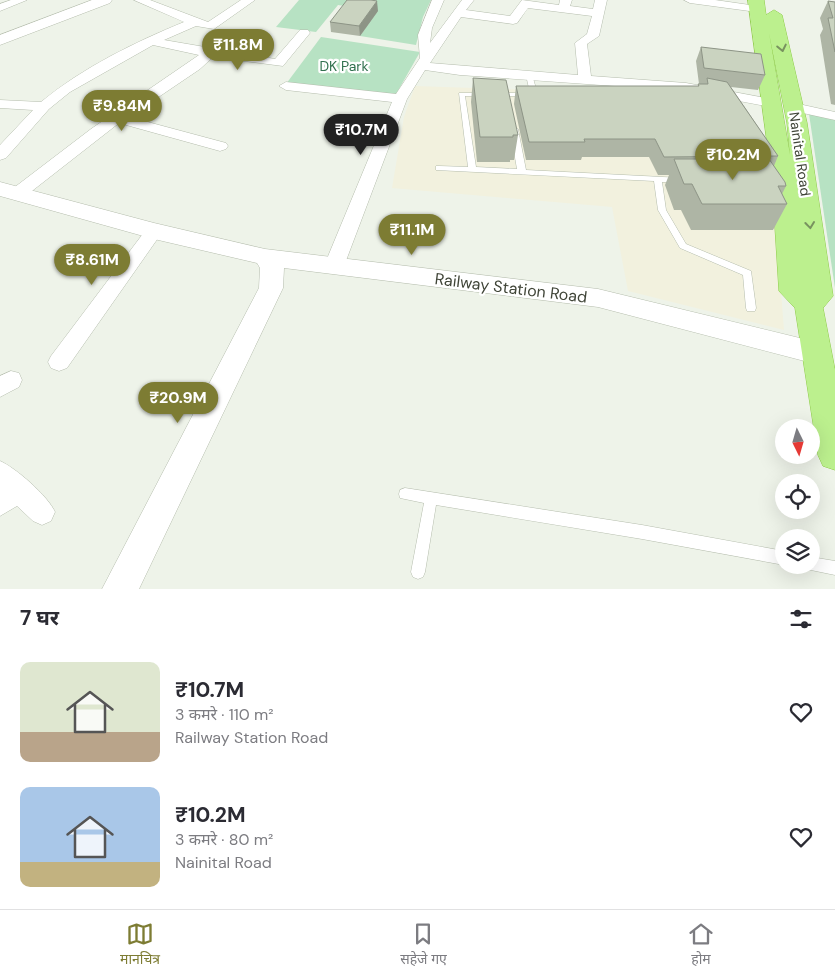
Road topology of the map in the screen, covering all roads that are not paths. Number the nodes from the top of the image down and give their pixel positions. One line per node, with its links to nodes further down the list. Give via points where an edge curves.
1 (21, 0): 12 (street)
2 (105, 0): 18 (street)
3 (140, 0): 15 (street)
4 (249, 0): 16 (street)
5 (438, 0): 21 (street, via 426,27 422,46)
6 (468, 0): 13 (street)
7 (601, 0): 14 (street)
8 (690, 0): 11 (street)
9 (527, 2): 10 (street); 13 (street, via 513,20)
10 (565, 5): 14 (street)
11 (764, 5): 29 (highway, Nainital Road); 33 (highway, Nainital Road, one-way to 33)
12 (0, 8)
13 (458, 13): 21 (street)
14 (598, 13): 23 (street, via 593,36 581,43)
15 (195, 22): 16 (street); 19 (street)
16 (210, 26): 20 (street, via 214,32)
17 (304, 33): 20 (street, via 278,63)
18 (0, 40)
19 (151, 41): 20 (street); 32 (street, via 65,89)
20 (203, 52): 35 (street, via 195,66)
21 (424, 62): 22 (street); 28 (street)
22 (529, 75): 23 (street); 26 (lane)
23 (585, 79): 29 (street, via 686,87)
24 (286, 86): 28 (street)
25 (507, 94): 26 (lane); 31 (lane); 40 (lane, via 461,94)
26 (534, 95): 27 (lane)
27 (544, 95)
28 (400, 99): 47 (street)
29 (771, 102): 33 (highway); 48 (highway, Nainital Road, via 793,291)
30 (0, 104): 32 (street)
31 (509, 104)
32 (44, 106): 38 (street)
33 (794, 107): 34 (street); 48 (highway, Nainital Road, one-way to 48, via 818,296)
34 (835, 116)
35 (116, 118): 37 (street); 44 (street)
36 (513, 124): 41 (lane)
37 (220, 146)
38 (0, 155)
39 (439, 168): 40 (lane)
40 (472, 169): 41 (lane)
41 (522, 172): 42 (lane)
42 (658, 180): 43 (lane); 49 (lane, via 662,210 683,246 748,273)
43 (687, 180)
44 (8, 191): 45 (street, Railway Station Road)
45 (154, 231): 46 (street, Railway Station Road); 51 (street)
46 (265, 257): 47 (street, Railway Station Road); 61 (street, via 272,268 271,288)
47 (334, 266): 50 (street, Railway Station Road, via 598,298)
48 (808, 304): 50 (highway)
49 (751, 308)
50 (825, 356): 52 (highway)
51 (59, 362)
52 (835, 455)
53 (5, 489): 56 (street)
54 (405, 494): 55 (lane)
55 (431, 498): 57 (lane); 60 (lane)
56 (42, 512)
57 (775, 556)
58 (820, 566): 59 (lane)
59 (835, 568)
60 (418, 572)
61 (120, 589)

